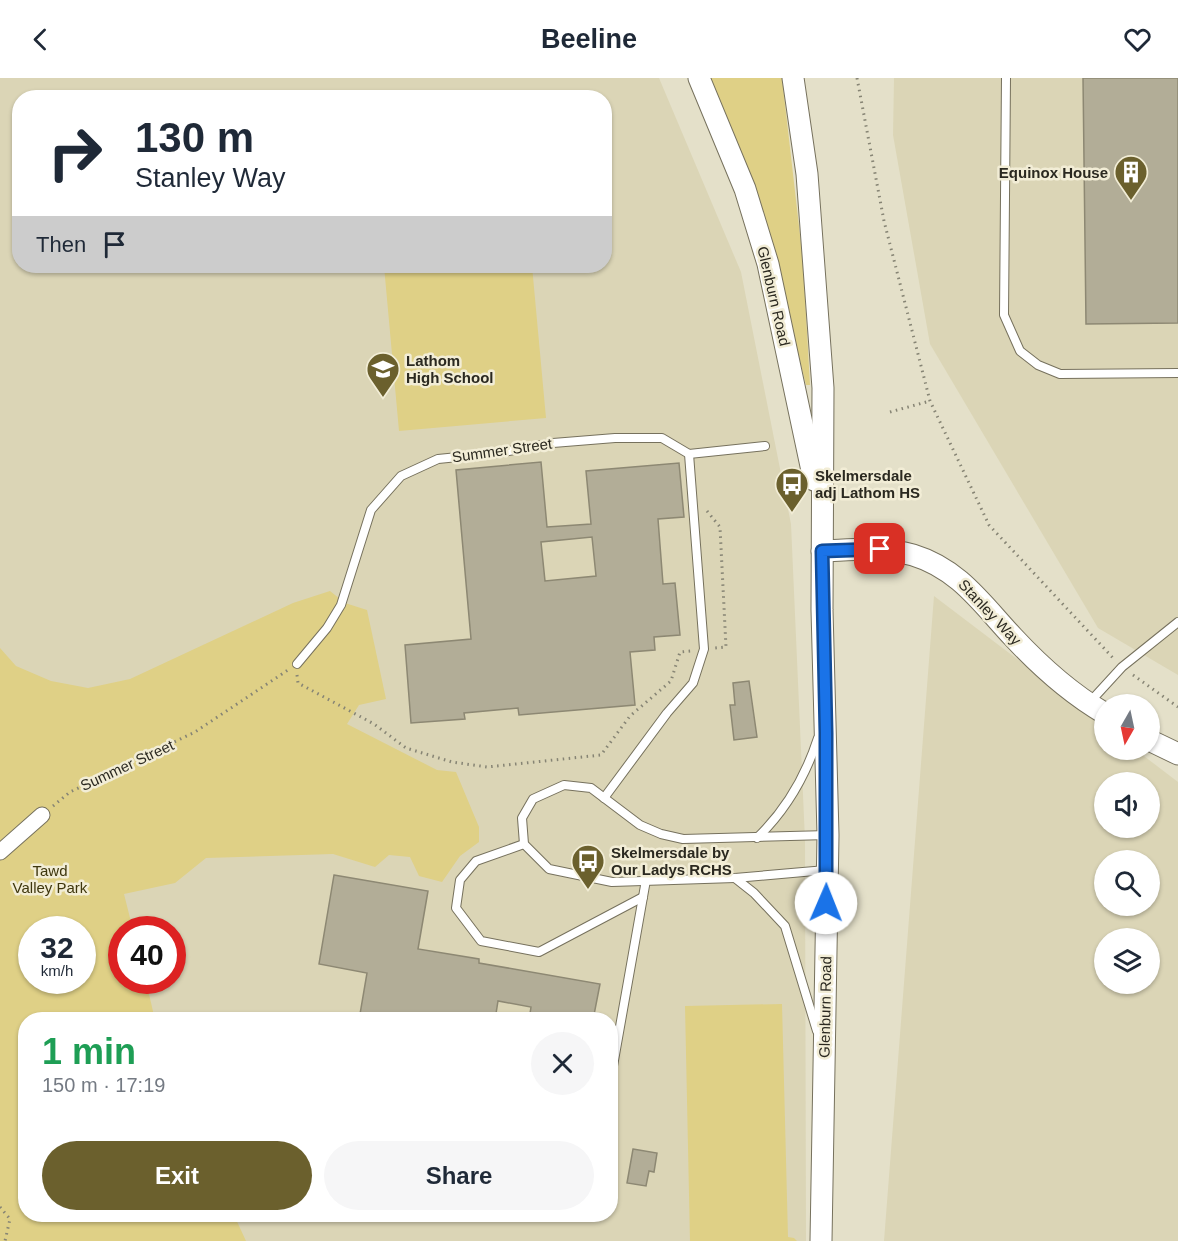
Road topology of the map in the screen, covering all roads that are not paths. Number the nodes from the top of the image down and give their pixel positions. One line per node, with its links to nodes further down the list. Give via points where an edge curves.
1 (699, 78): 7 (street, Glenburn Road, via 745,189 768,264)
2 (793, 78): 7 (street, Glenburn Road, via 817,285 823,388)
3 (1006, 78): 4 (lane, via 1004,315 1020,351 1060,374)
4 (1178, 373)
5 (765, 446): 6 (lane)
6 (689, 454): 10 (lane, Summer Street, via 662,438 615,438 438,459 401,476 371,510 341,605); 16 (lane, via 704,650 693,683)
7 (822, 522): 8 (street, Glenburn Road)
8 (822, 551): 12 (street, Stanley Way, via 880,549 914,555 951,572 975,592 1052,675); 13 (street, Glenburn Road)
9 (1178, 622): 11 (lane, via 1122,667)
10 (297, 664)
11 (1105, 694)
12 (1094, 707)
13 (826, 713): 18 (street, Glenburn Road); 19 (lane, via 812,756 797,785 773,823)
14 (1160, 745): 15 (street)
15 (1178, 754)
16 (604, 798): 19 (lane, via 640,825 661,834 683,839); 20 (lane, via 591,788 564,785 533,799 522,818)
17 (42, 815): 21 (street)
18 (828, 835): 19 (lane); 22 (street, Glenburn Road)
19 (757, 838)
20 (524, 844): 24 (lane, via 549,869 612,882); 25 (lane, via 476,861 460,880 456,908 481,941 539,952)
21 (0, 852)
22 (827, 870): 23 (lane); 27 (street, Glenburn Road)
23 (735, 878): 24 (lane); 27 (lane, via 784,926)
24 (646, 880): 25 (lane)
25 (643, 897): 26 (lane)
26 (618, 1038)
27 (824, 1052): 28 (street, Glenburn Road)
28 (821, 1241)

